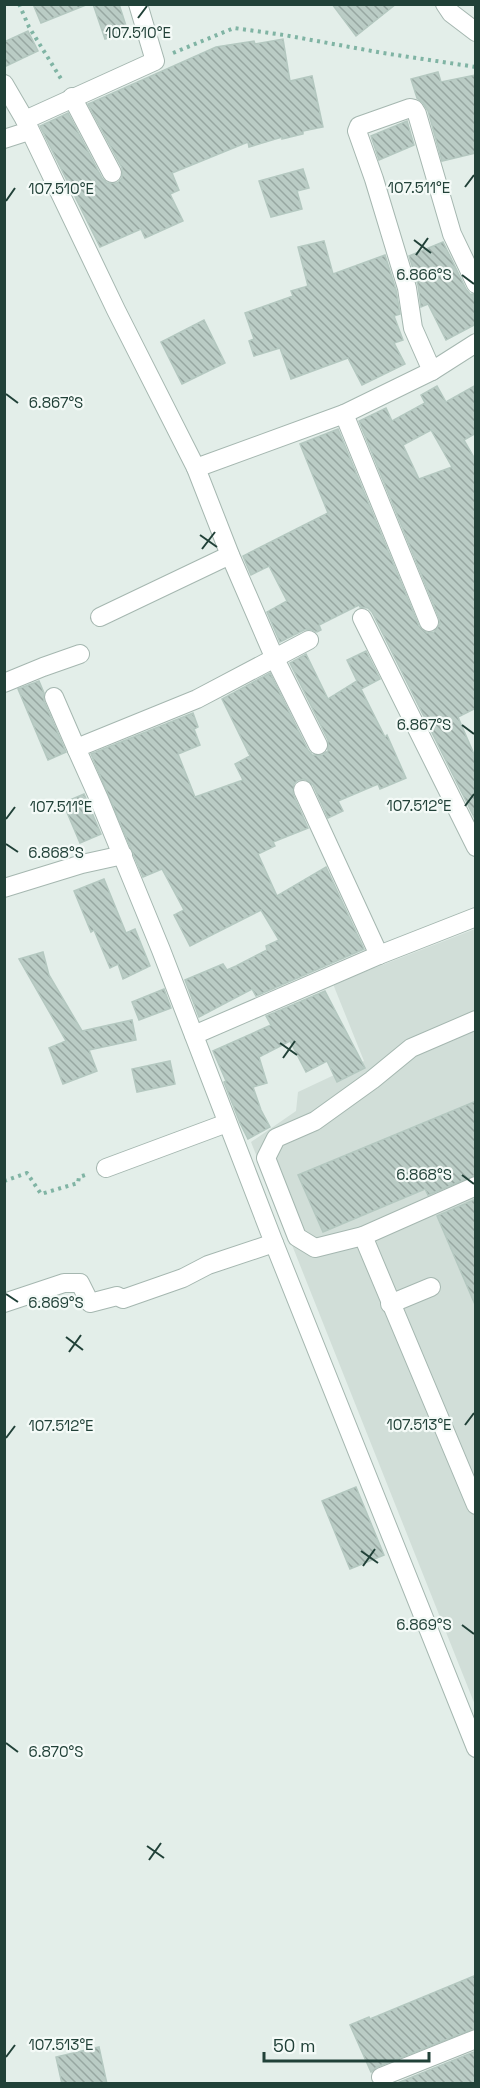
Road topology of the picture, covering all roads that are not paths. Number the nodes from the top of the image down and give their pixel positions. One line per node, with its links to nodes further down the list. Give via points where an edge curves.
1 (138, 4): 5 (street, via 155,60)
2 (454, 7): 3 (street)
3 (476, 32)
4 (4, 84): 6 (street)
5 (72, 97): 6 (street); 8 (street)
6 (27, 126): 7 (street); 13 (street)
7 (4, 139)
8 (112, 173)
9 (476, 284): 11 (street, via 452,234 414,109 359,126 357,131 407,288 413,328)
10 (476, 343): 11 (street)
11 (432, 371): 12 (street)
12 (344, 414): 13 (street); 17 (street)
13 (196, 468): 14 (street)
14 (230, 555): 15 (street); 20 (street)
15 (100, 617)
16 (362, 618): 26 (street)
17 (429, 622)
18 (309, 640): 20 (street)
19 (80, 654): 21 (street)
20 (275, 659): 23 (street); 24 (street, via 197,699)
21 (4, 683)
22 (54, 697): 24 (street)
23 (318, 745)
24 (77, 750): 27 (street)
25 (303, 790): 30 (street)
26 (476, 847)
27 (123, 855): 28 (street); 32 (street)
28 (4, 888)
29 (476, 917): 30 (street)
30 (379, 955): 32 (street)
31 (476, 1020): 36 (street, via 411,1048 315,1121 276,1138 270,1148 266,1158 297,1237 315,1248)
32 (194, 1035): 33 (street)
33 (227, 1123): 34 (street); 37 (street)
34 (106, 1168)
35 (476, 1186): 36 (street)
36 (363, 1236): 40 (street)
37 (274, 1242): 39 (street, via 123,1299 117,1296 90,1303 80,1283 64,1283); 42 (street)
38 (431, 1287): 40 (street)
39 (4, 1303)
40 (390, 1304): 41 (street)
41 (476, 1505)
42 (476, 1748)
43 (476, 2039): 44 (street)
44 (381, 2077)

